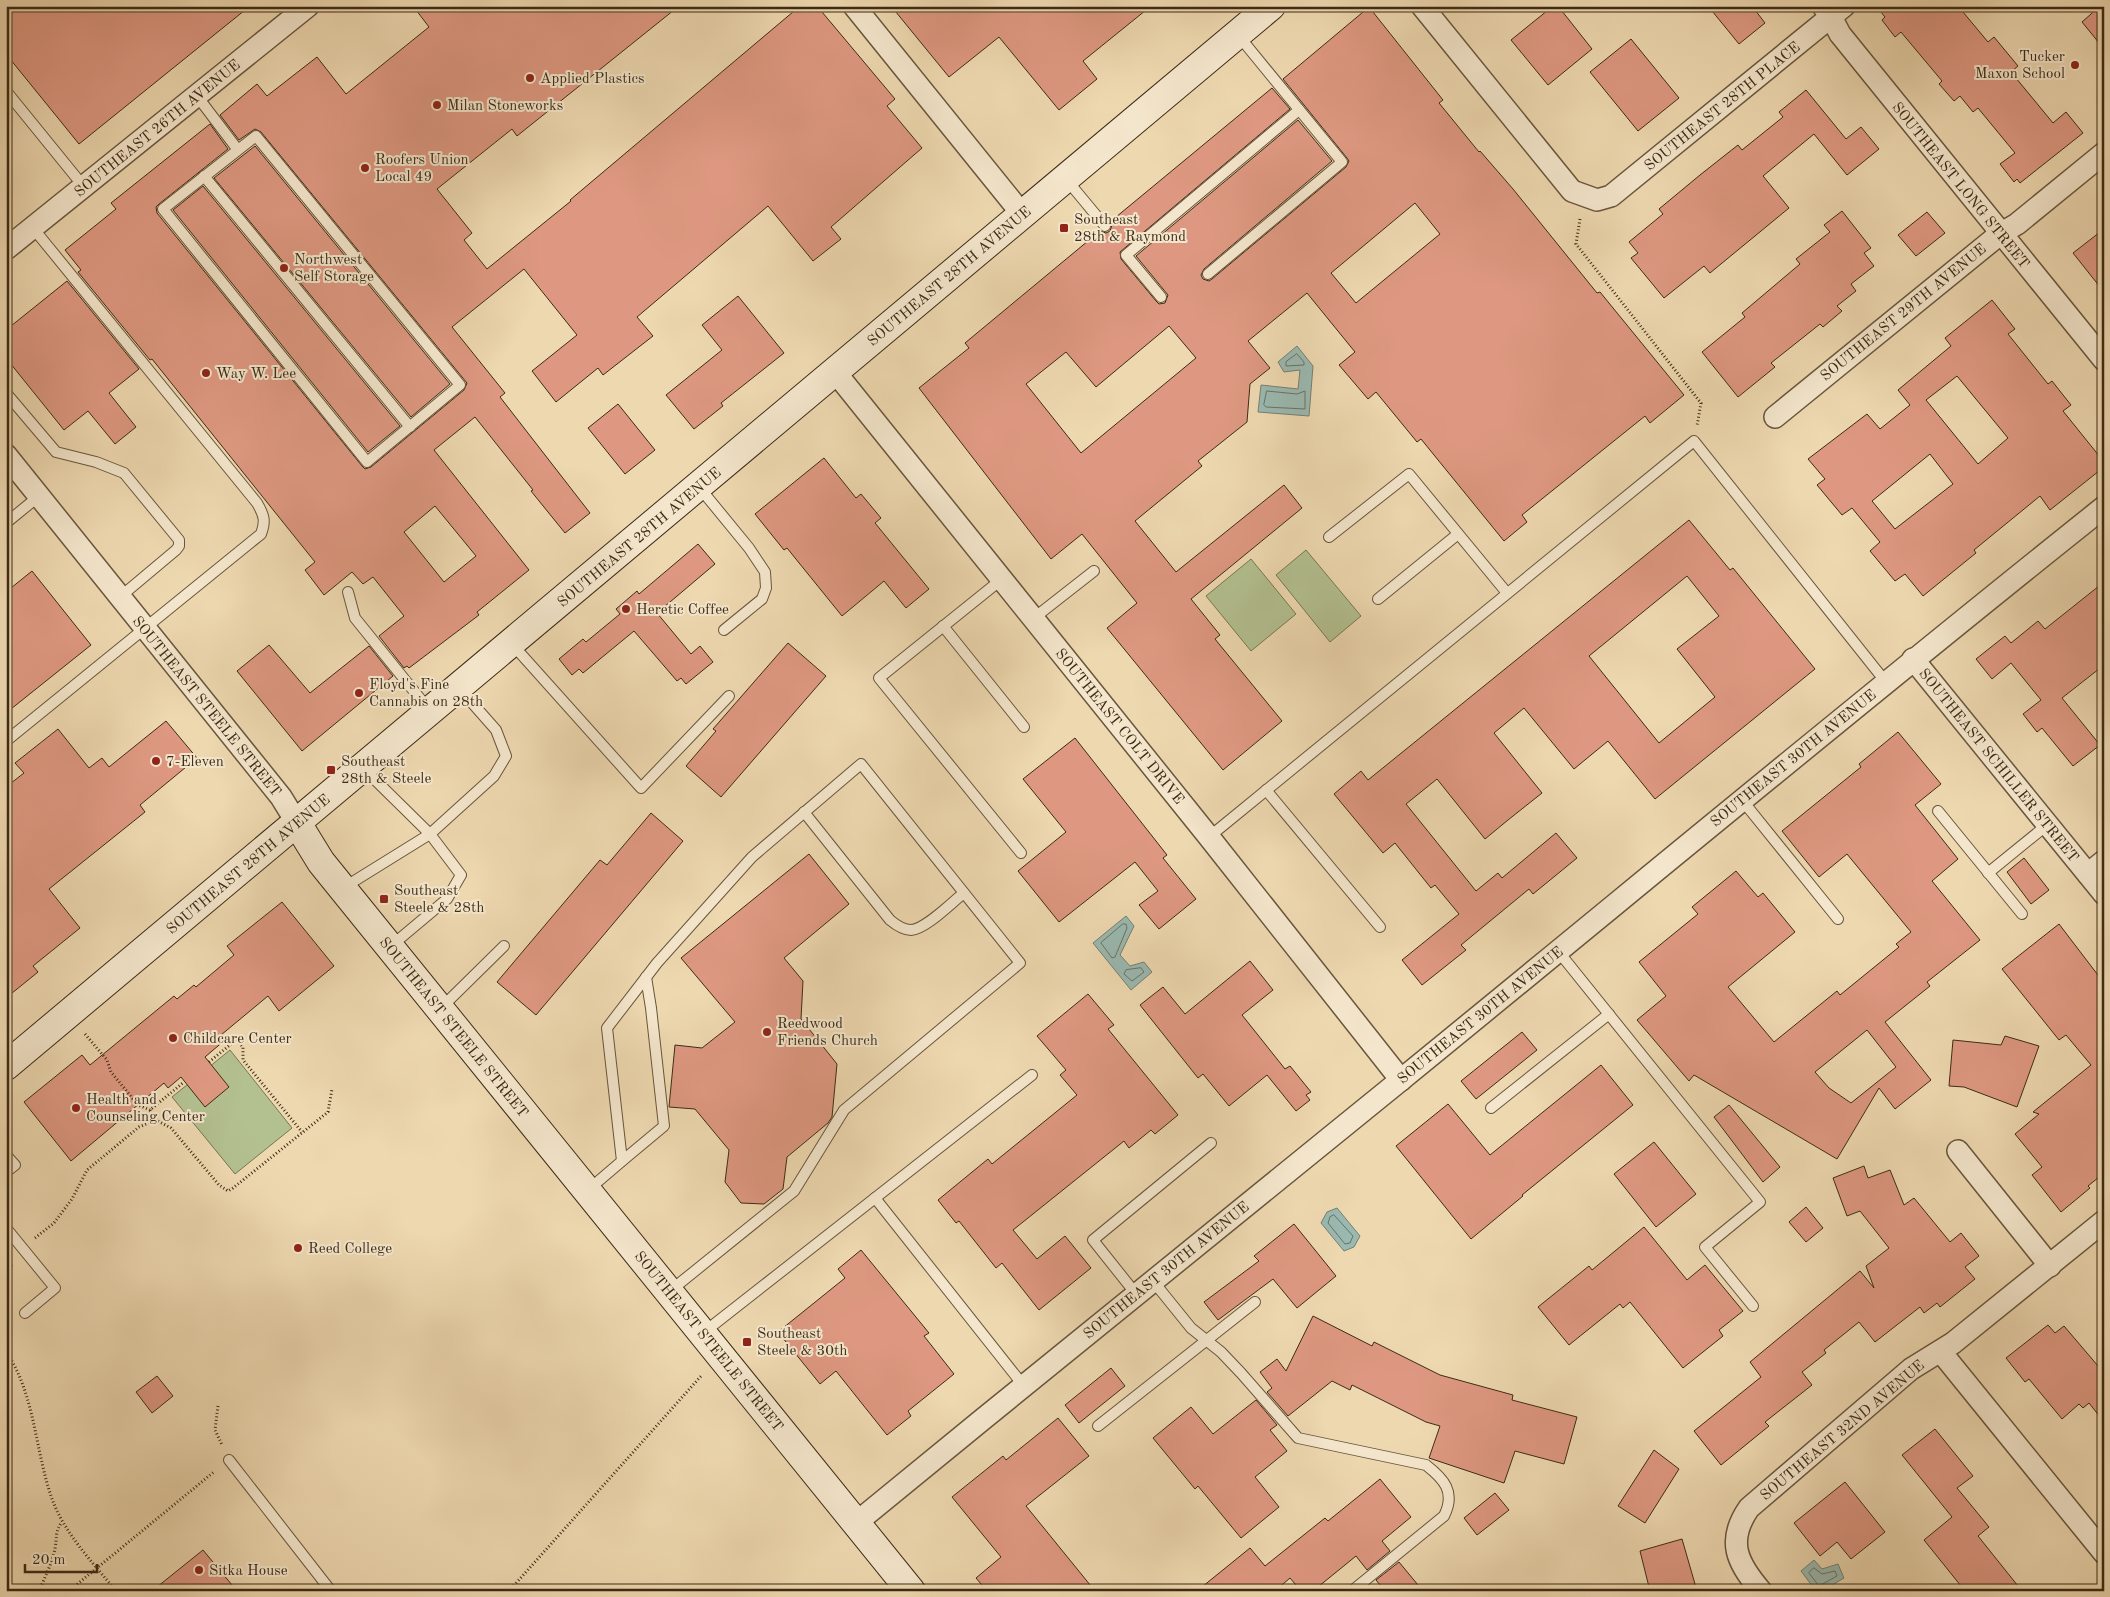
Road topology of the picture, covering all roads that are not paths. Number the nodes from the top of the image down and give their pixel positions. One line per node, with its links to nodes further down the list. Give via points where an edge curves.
1 (308, 6): 8 (street, SOUTHEAST 26TH AVENUE)
2 (854, 6): 15 (street)
3 (1271, 6): 6 (street, SOUTHEAST 28TH AVENUE)
4 (1422, 6): 5 (street, SOUTHEAST 28TH PLACE, via 1572,192 1591,198 1611,196)
5 (1832, 10): 18 (street, SOUTHEAST LONG STREET, via 1840,34)
6 (1237, 34): 9 (lane); 13 (street, SOUTHEAST 28TH AVENUE)
7 (6, 91): 14 (lane)
8 (196, 96): 10 (lane); 14 (street, SOUTHEAST 26TH AVENUE)
9 (1300, 110): 20 (lane, via 1342,162); 21 (lane, via 1126,255)
10 (238, 150): 12 (lane); 26 (lane, via 256,136 460,385)
11 (2104, 153): 18 (street, SOUTHEAST 29TH AVENUE, via 2017,224)
12 (204, 176): 26 (lane); 26 (lane, via 163,209 366,462)
13 (1066, 178): 15 (street, SOUTHEAST 28TH AVENUE); 16 (lane)
14 (84, 187): 17 (street, SOUTHEAST 26TH AVENUE)
15 (1022, 214): 23 (street, SOUTHEAST 28TH AVENUE)
16 (1105, 226)
17 (33, 228): 19 (street, SOUTHEAST 26TH AVENUE); 42 (lane, via 265,516 261,534)
18 (2000, 234): 22 (street, SOUTHEAST LONG STREET); 25 (street, SOUTHEAST 29TH AVENUE)
19 (6, 249)
20 (1208, 274)
21 (1161, 297)
22 (2104, 360)
23 (836, 373): 28 (street, SOUTHEAST 28TH AVENUE); 35 (street, SOUTHEAST COLT DRIVE)
24 (6, 393): 38 (lane, via 56,452 124,473 179,540 176,550)
25 (1775, 417)
26 (410, 427)
27 (6, 455): 29 (street, SOUTHEAST STEELE STREET)
28 (699, 488): 43 (lane, via 765,572 766,588 762,599); 44 (street, SOUTHEAST 28TH AVENUE)
29 (39, 496): 31 (lane); 38 (street, SOUTHEAST STEELE STREET)
30 (2104, 507): 45 (street, SOUTHEAST 30TH AVENUE)
31 (6, 523)
32 (1458, 534): 33 (lane, via 1409,474); 37 (lane); 39 (lane)
33 (1329, 537)
34 (1094, 571): 40 (lane)
35 (1002, 579): 40 (street, SOUTHEAST COLT DRIVE); 41 (lane)
36 (348, 592): 49 (lane, via 355,618)
37 (1507, 593): 46 (lane, via 1694,441); 53 (lane)
38 (120, 597): 42 (street, SOUTHEAST STEELE STREET)
39 (1378, 599)
40 (1034, 618): 60 (street, SOUTHEAST COLT DRIVE)
41 (943, 626): 50 (lane); 61 (lane, via 879,678)
42 (145, 628): 51 (lane); 57 (street, SOUTHEAST STEELE STREET, via 281,797)
43 (724, 630)
44 (512, 644): 47 (street, SOUTHEAST 28TH AVENUE); 48 (lane, via 641,788)
45 (1913, 659): 46 (street, SOUTHEAST 30TH AVENUE); 58 (street, SOUTHEAST SCHILLER STREET)
46 (1885, 682): 54 (street, SOUTHEAST 30TH AVENUE)
47 (460, 688): 49 (street, SOUTHEAST 28TH AVENUE); 59 (lane, via 496,730 506,756 494,776)
48 (729, 696)
49 (430, 712): 52 (street, SOUTHEAST 28TH AVENUE)
50 (1024, 727)
51 (6, 741)
52 (363, 768): 57 (street, SOUTHEAST 28TH AVENUE); 59 (lane)
53 (1266, 790): 60 (lane); 69 (lane)
54 (1742, 800): 68 (lane); 72 (street, SOUTHEAST 30TH AVENUE)
55 (1938, 810): 63 (lane)
56 (804, 812): 65 (lane, via 890,920 900,927 911,930 921,927); 65 (lane, via 861,764); 73 (lane, via 752,857)
57 (297, 823): 64 (street, SOUTHEAST STEELE STREET); 76 (street, SOUTHEAST 28TH AVENUE)
58 (2048, 825): 62 (street, SOUTHEAST SCHILLER STREET); 63 (lane)
59 (430, 834): 64 (lane); 71 (lane, via 462,875 447,899)
60 (1209, 837): 78 (street, SOUTHEAST COLT DRIVE)
61 (1021, 853)
62 (2096, 868): 66 (street, SOUTHEAST SCHILLER STREET)
63 (1988, 873): 67 (lane)
64 (342, 888): 71 (street, SOUTHEAST STEELE STREET)
65 (964, 893): 91 (lane, via 1020,963 844,1110 794,1192)
66 (2104, 894)
67 (2022, 914)
68 (1838, 919)
69 (1380, 928)
70 (504, 946): 74 (lane)
71 (389, 947): 74 (street, SOUTHEAST STEELE STREET)
72 (1558, 951): 75 (lane); 78 (street, SOUTHEAST 30TH AVENUE)
73 (646, 977): 83 (lane, via 607,1028); 83 (lane, via 664,1126)
74 (439, 1010): 85 (street, SOUTHEAST STEELE STREET)
75 (1608, 1014): 79 (lane); 93 (lane, via 1760,1202 1705,1246)
76 (6, 1066)
77 (1032, 1075): 86 (lane)
78 (1401, 1080): 90 (street, SOUTHEAST 30TH AVENUE)
79 (1491, 1108)
80 (1211, 1143): 90 (lane, via 1093,1240)
81 (1958, 1152): 89 (street)
82 (6, 1155): 84 (lane, via 15,1165)
83 (622, 1161): 85 (lane)
84 (6, 1172)
85 (587, 1191): 91 (street, SOUTHEAST STEELE STREET)
86 (875, 1198): 95 (lane); 98 (lane)
87 (2104, 1221): 89 (street, SOUTHEAST 32ND AVENUE)
88 (6, 1228): 94 (lane, via 55,1288)
89 (2050, 1266): 97 (street, SOUTHEAST 32ND AVENUE)
90 (1144, 1287): 96 (lane); 98 (street, SOUTHEAST 30TH AVENUE)
91 (669, 1292): 95 (street, SOUTHEAST STEELE STREET)
92 (1255, 1302): 96 (lane)
93 (1753, 1306)
94 (25, 1313)
95 (702, 1334): 101 (street, SOUTHEAST STEELE STREET)
96 (1206, 1341): 99 (lane); 105 (lane, via 1241,1373 1298,1438 1426,1465 1440,1476 1449,1492 1449,1505 1444,1516)
97 (1941, 1352): 102 (street); 106 (street, SOUTHEAST 32ND AVENUE, via 1911,1369 1749,1508 1740,1520 1736,1549 1746,1574)
98 (1023, 1385): 101 (street, SOUTHEAST 30TH AVENUE)
99 (1098, 1426)
100 (229, 1460): 103 (lane)
101 (856, 1523): 104 (street, SOUTHEAST STEELE STREET)
102 (2104, 1553)
103 (331, 1591)
104 (911, 1591)
105 (1352, 1591)
106 (1760, 1591)

